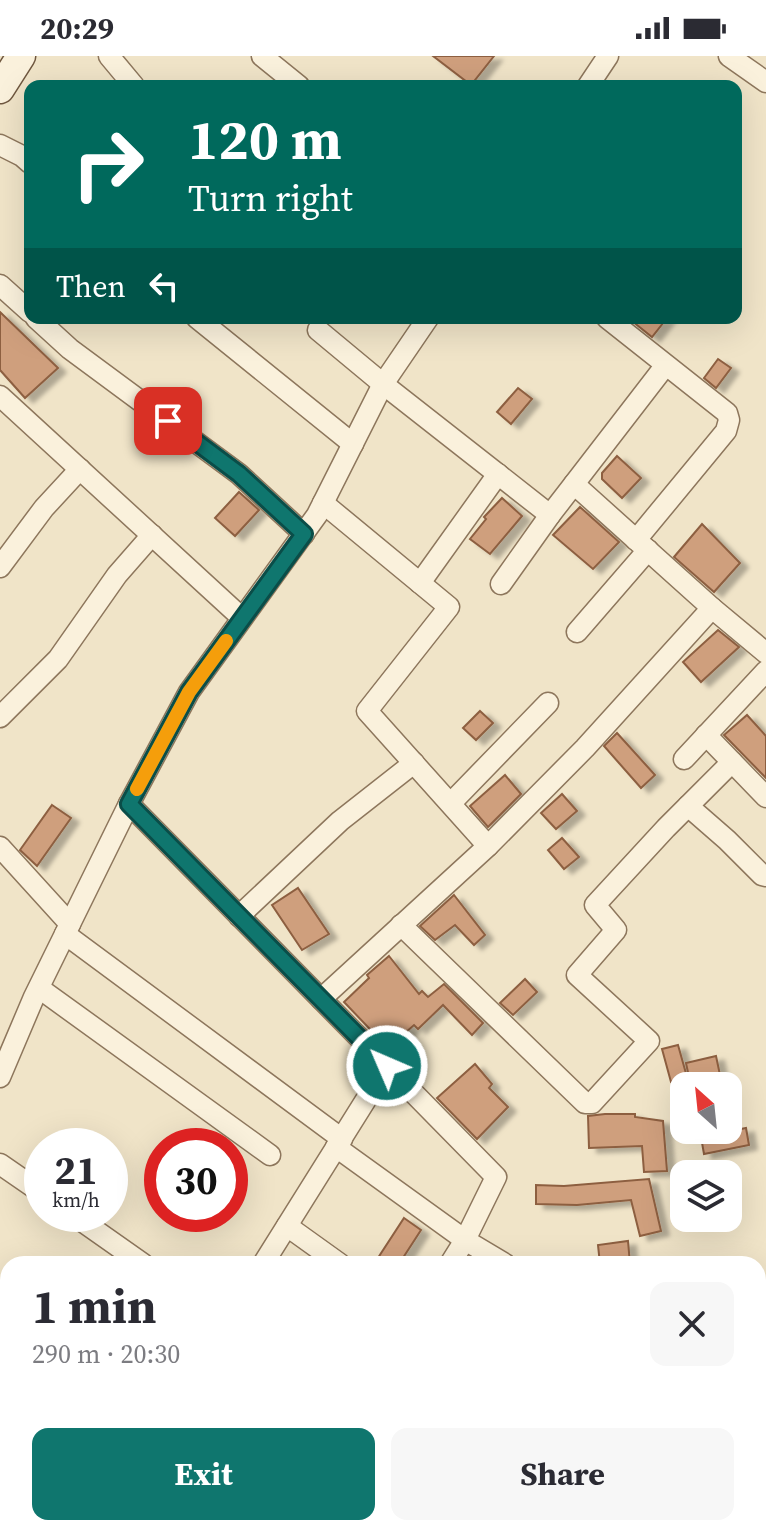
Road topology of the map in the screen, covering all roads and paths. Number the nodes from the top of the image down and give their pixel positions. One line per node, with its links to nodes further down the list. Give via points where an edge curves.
1 (21, 56): 10 (main road)
2 (109, 56): 6 (street)
3 (262, 56): 7 (street)
4 (608, 56): 8 (street)
5 (729, 56): 9 (street)
6 (129, 80)
7 (292, 80)
8 (592, 80)
9 (766, 82)
10 (0, 89)
11 (0, 145): 12 (street)
12 (24, 159)
13 (0, 285): 14 (street)
14 (24, 307)
15 (43, 324): 29 (street, via 239,474)
16 (204, 324): 23 (street)
17 (424, 324): 21 (street)
18 (614, 324): 20 (street)
19 (318, 330): 21 (street)
20 (665, 366): 26 (street); 31 (street, via 727,413 729,420)
21 (383, 384): 23 (street); 25 (street)
22 (0, 396): 24 (street)
23 (353, 444): 27 (street)
24 (80, 469): 30 (street); 32 (street)
25 (498, 474): 28 (street); 33 (street)
26 (574, 484): 28 (street); 31 (street)
27 (323, 503): 29 (street); 33 (street)
28 (550, 515): 34 (street)
29 (304, 534): 36 (street)
30 (152, 535): 36 (street); 41 (street, via 58,659)
31 (642, 545): 35 (street); 37 (street)
32 (0, 567)
33 (420, 583): 45 (street, via 449,607 367,711)
34 (501, 584)
35 (712, 608): 38 (street); 50 (street)
36 (242, 618): 48 (street, via 189,692)
37 (577, 632)
38 (766, 653)
39 (766, 671): 42 (street)
40 (548, 703): 47 (street)
41 (0, 717)
42 (706, 735): 43 (street); 44 (street)
43 (684, 759)
44 (732, 762): 46 (street); 49 (street)
45 (414, 763): 47 (street); 53 (street, via 340,821)
46 (766, 797)
47 (451, 803): 50 (street)
48 (129, 804): 53 (street); 55 (street)
49 (688, 806): 52 (street); 54 (street, via 595,905 616,930 577,975 649,1041 592,1103 585,1103)
50 (488, 846): 54 (street)
51 (0, 847): 55 (street)
52 (766, 876)
53 (239, 916): 57 (street)
54 (401, 925): 57 (street)
55 (67, 929): 56 (street); 60 (street)
56 (39, 988): 59 (street); 61 (street)
57 (321, 999): 58 (street)
58 (387, 1066): 60 (street); 66 (street, via 496,1177)
59 (0, 1077)
60 (339, 1143): 64 (street); 66 (street)
61 (270, 1155)
62 (0, 1164): 63 (street)
63 (24, 1181)
64 (287, 1226): 68 (street); 69 (street)
65 (98, 1232): 67 (street)
66 (465, 1240): 70 (street); 71 (street)
67 (132, 1256)
68 (268, 1256)
69 (329, 1256)
70 (455, 1256)
71 (492, 1256)

